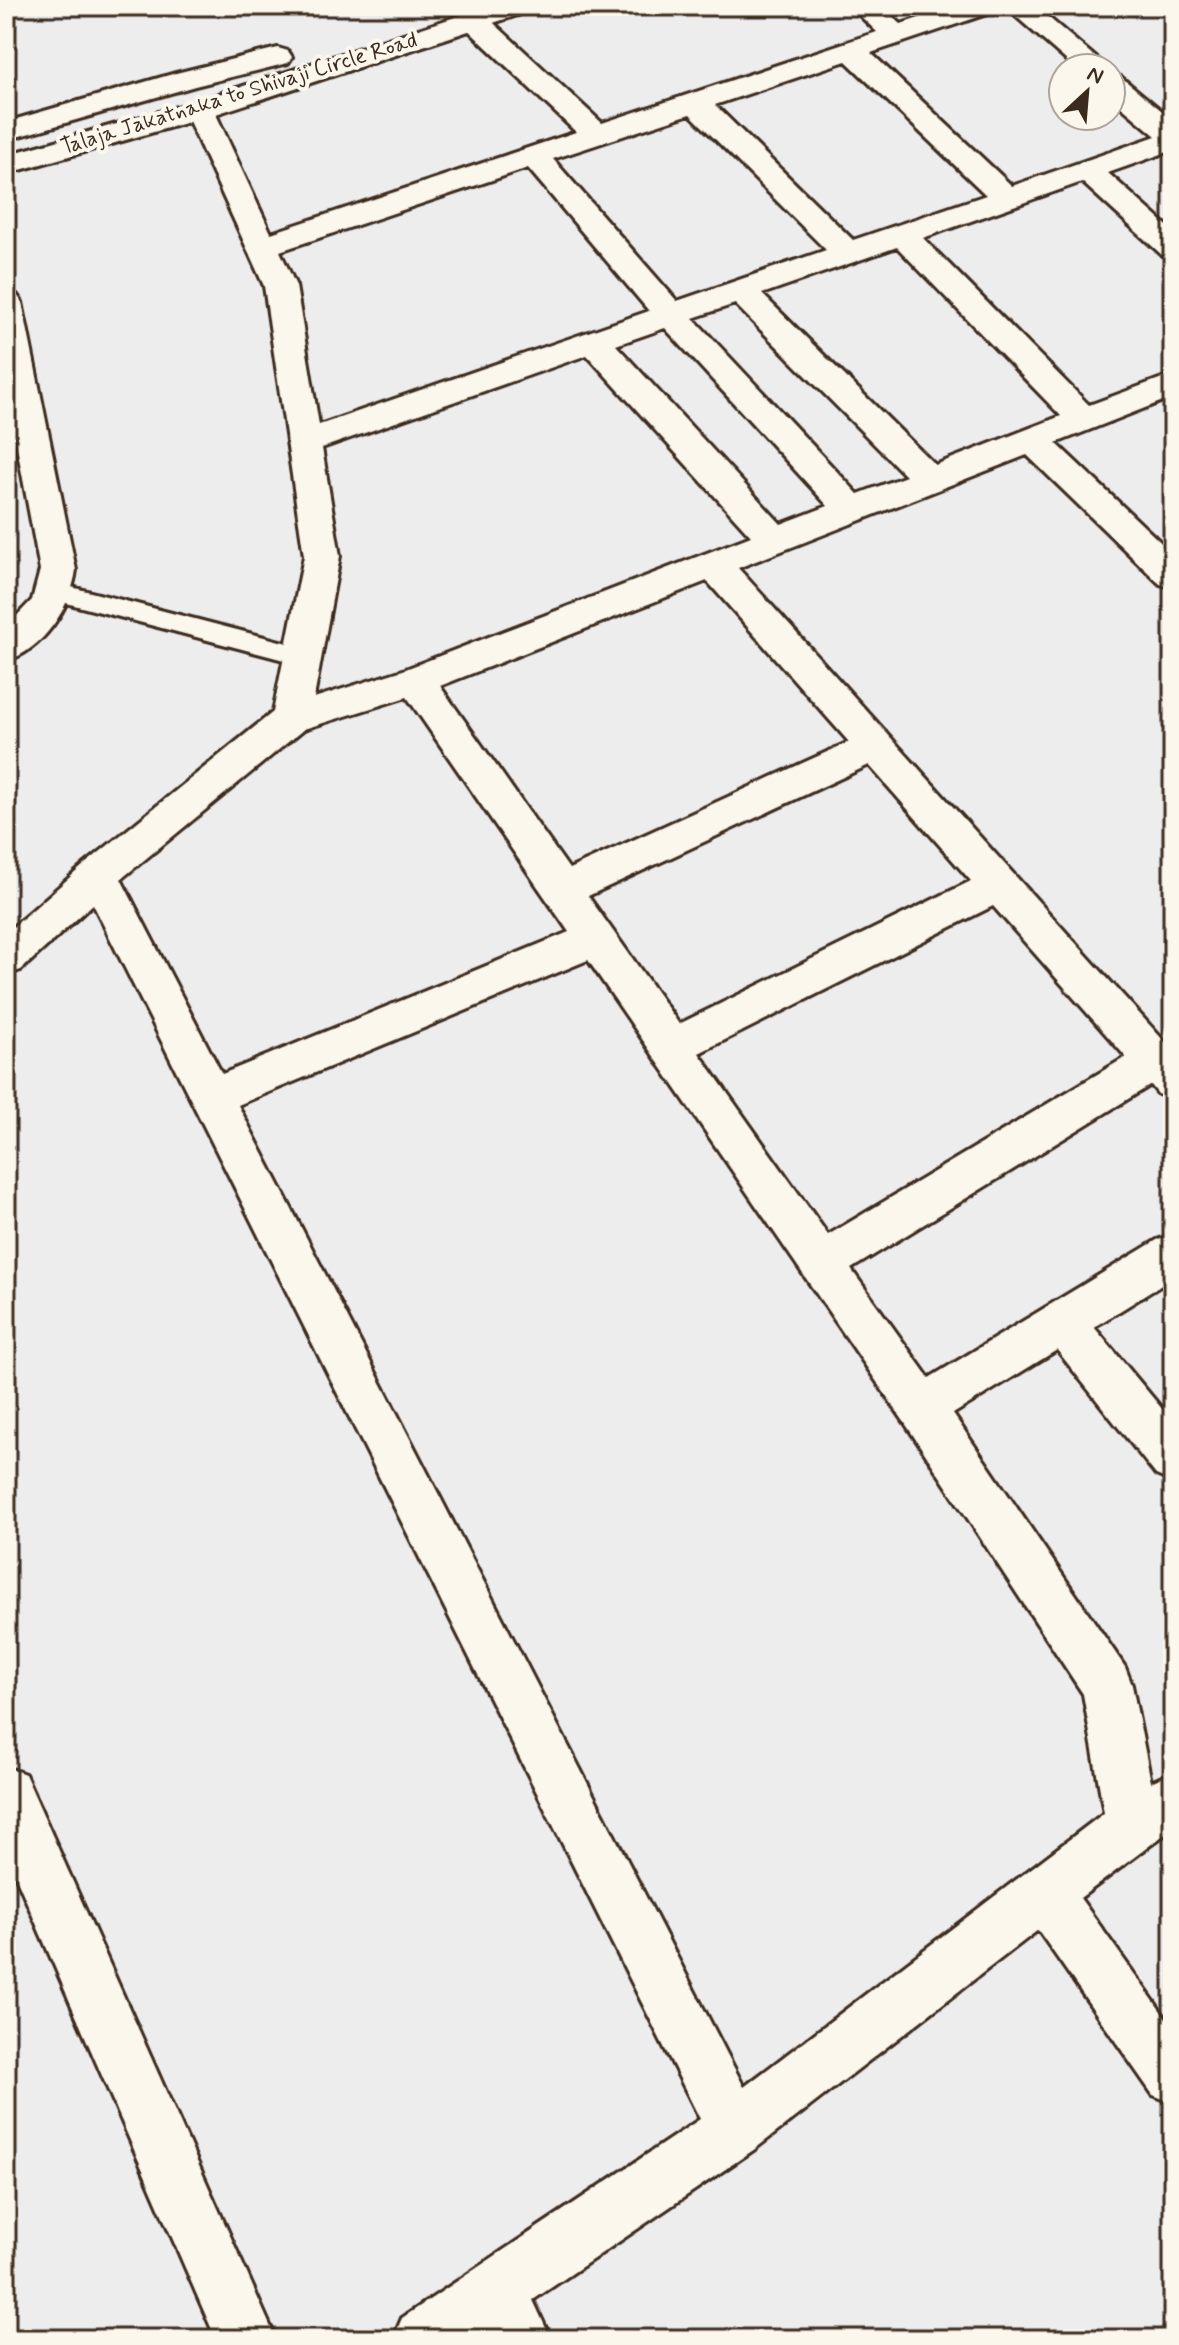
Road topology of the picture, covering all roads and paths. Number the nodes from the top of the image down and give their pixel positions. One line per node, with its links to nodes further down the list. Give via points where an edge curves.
1 (437, 6): 13 (main road, Talaja Jakatnaka to Shivaji Circle Road, via 280,57)
2 (517, 6): 6 (main road, Talaja Jakatnaka to Shivaji Circle Road)
3 (864, 6): 7 (main road)
4 (983, 6): 7 (main road)
5 (1018, 6): 9 (main road)
6 (474, 20): 12 (main road, Talaja Jakatnaka to Shivaji Circle Road); 14 (main road)
7 (897, 35): 8 (main road)
8 (851, 50): 11 (main road); 19 (main road)
9 (1074, 52)
10 (1127, 97): 15 (main road)
11 (695, 102): 14 (main road); 23 (main road)
12 (199, 110): 17 (main road, Talaja Jakatnaka to Shivaji Circle Road); 21 (main road)
13 (6, 131)
14 (597, 135): 16 (main road)
15 (1173, 137): 18 (main road)
16 (534, 156): 21 (main road); 26 (main road)
17 (6, 165)
18 (1087, 170): 19 (main road); 22 (main road)
19 (1007, 198): 20 (main road)
20 (902, 234): 23 (main road); 29 (main road)
21 (260, 247): 31 (main road, via 280,286)
22 (1173, 248)
23 (847, 253): 24 (main road)
24 (741, 291): 26 (main road); 32 (main road)
25 (6, 302): 37 (main road, via 58,570)
26 (671, 315): 27 (main road); 33 (main road)
27 (594, 342): 31 (main road); 34 (main road)
28 (1173, 385): 29 (main road)
29 (1084, 420): 30 (main road)
30 (1032, 440): 32 (main road); 36 (main road)
31 (304, 442): 39 (main road, via 322,556)
32 (930, 480): 33 (main road)
33 (852, 510): 34 (main road)
34 (775, 540): 35 (main road)
35 (713, 564): 40 (main road); 42 (main road)
36 (1173, 575)
37 (56, 592): 38 (main road, via 45,611); 39 (lane)
38 (6, 648)
39 (303, 656): 41 (main road)
40 (416, 680): 41 (main road); 45 (main road)
41 (291, 719): 43 (main road)
42 (876, 746): 44 (main road); 45 (main road)
43 (99, 875): 47 (main road); 50 (main road)
44 (999, 885): 48 (main road); 49 (main road)
45 (562, 890): 46 (main road)
46 (596, 939): 48 (main road); 50 (main road)
47 (6, 958)
48 (672, 1047): 52 (main road)
49 (1164, 1071): 52 (main road)
50 (212, 1097): 60 (main road)
51 (1173, 1254): 53 (main road)
52 (821, 1263): 54 (main road)
53 (1062, 1322): 54 (main road); 55 (main road)
54 (922, 1408): 57 (main road, via 1107,1685)
55 (1173, 1459)
56 (6, 1793): 62 (main road)
57 (1152, 1811): 58 (main road)
58 (1043, 1892): 59 (main road); 60 (main road)
59 (1173, 2075)
60 (735, 2129): 61 (main road)
61 (509, 2314): 63 (main road)
62 (246, 2339)
63 (423, 2339)

